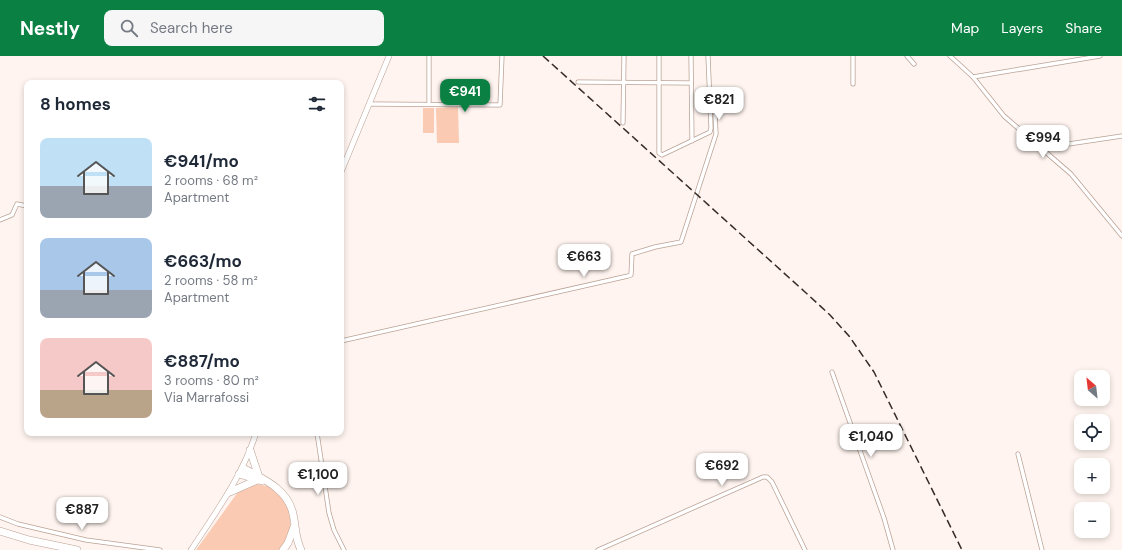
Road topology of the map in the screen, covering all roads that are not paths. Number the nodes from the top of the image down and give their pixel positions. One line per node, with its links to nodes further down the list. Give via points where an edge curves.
1 (388, 56): 21 (main road)
2 (430, 56): 20 (street)
3 (502, 56): 21 (street, via 500,105)
4 (624, 56): 15 (street)
5 (659, 56): 16 (street)
6 (691, 56): 17 (street)
7 (708, 56): 19 (street)
8 (853, 56): 18 (street)
9 (907, 56): 12 (street)
10 (950, 56): 13 (street)
11 (1100, 56): 13 (street)
12 (914, 64)
13 (973, 77): 25 (street, via 1004,116)
14 (578, 82): 15 (street)
15 (623, 83): 16 (street); 22 (street)
16 (659, 83): 17 (street); 24 (street, via 659,153 662,155)
17 (692, 83): 24 (street)
18 (853, 84)
19 (710, 98): 24 (street, via 711,128 707,134); 30 (street, via 715,112 716,134 681,242 632,254 631,275 628,276)
20 (429, 102)
21 (369, 104): 26 (main road)
22 (623, 123)
23 (1122, 136): 25 (street)
24 (692, 142)
25 (1042, 148): 29 (street, via 1071,174)
26 (344, 165)
27 (24, 205): 28 (street, via 17,204 12,215)
28 (0, 220)
29 (1122, 236)
30 (344, 340)
31 (832, 372): 52 (street)
32 (255, 436): 34 (main road)
33 (317, 436): 49 (street, via 329,513)
34 (250, 450): 36 (main road); 37 (highway)
35 (1018, 454): 53 (street)
36 (241, 471): 37 (highway); 38 (main road)
37 (258, 478): 38 (highway); 40 (highway, via 286,496 293,512)
38 (230, 492): 46 (main road)
39 (0, 517): 45 (street, via 86,540)
40 (294, 525): 47 (highway); 48 (highway)
41 (0, 531): 42 (highway)
42 (13, 535): 43 (highway); 44 (highway)
43 (56, 550)
44 (77, 550)
45 (160, 550)
46 (191, 550)
47 (283, 550)
48 (301, 550)
49 (344, 550)
50 (598, 550): 51 (street, via 767,477 772,482)
51 (805, 550)
52 (893, 550)
53 (1042, 550)

